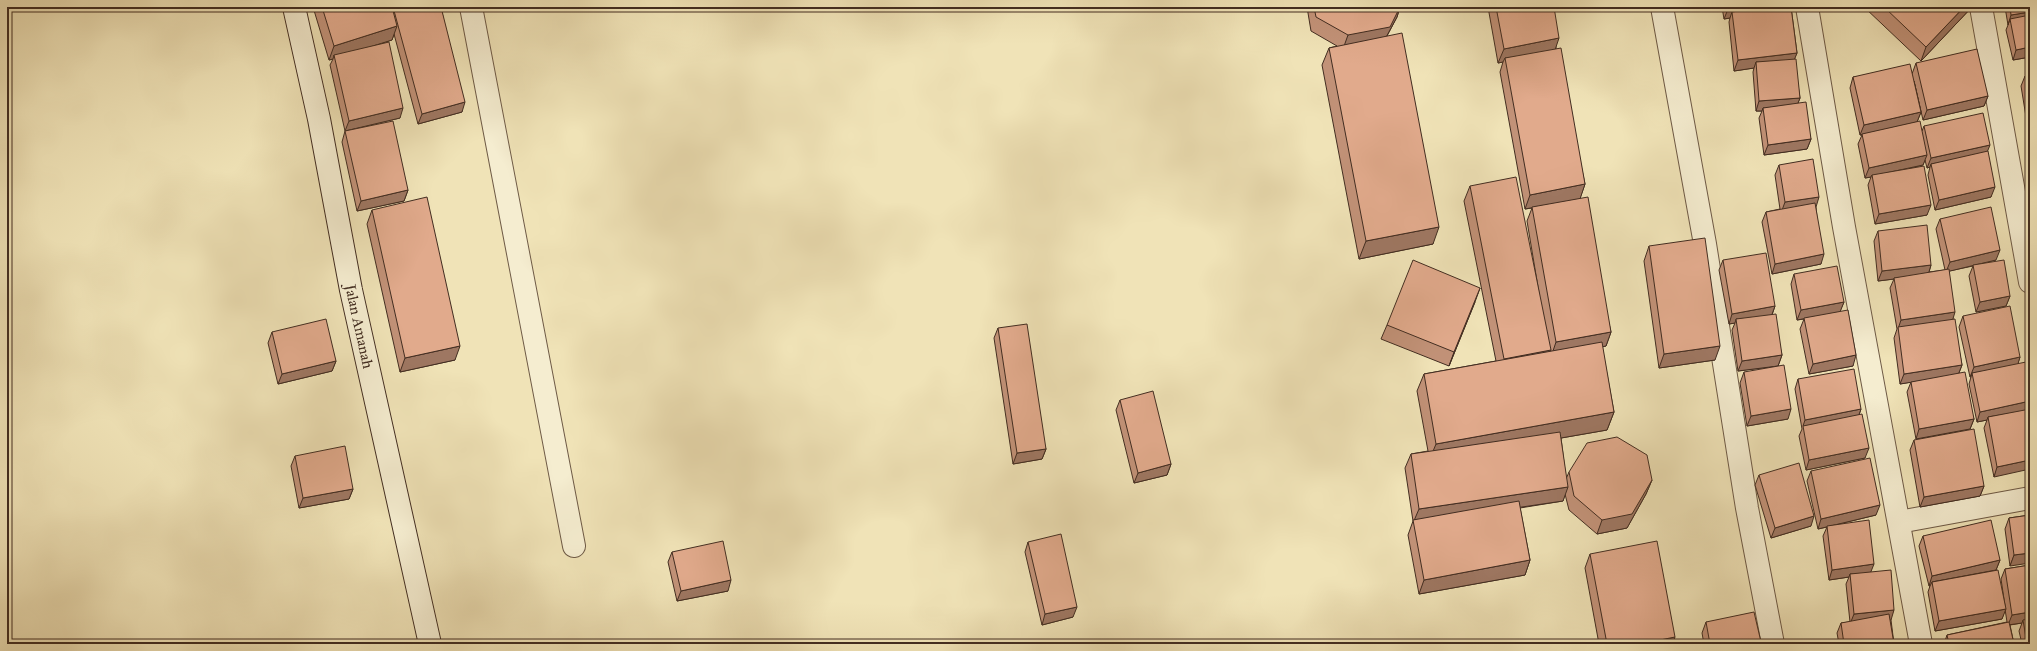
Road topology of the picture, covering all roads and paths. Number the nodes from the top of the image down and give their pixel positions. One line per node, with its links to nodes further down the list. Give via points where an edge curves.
1 (294, 7): 10 (street, Jalan Amanah, via 319,119 351,290)
2 (471, 7): 9 (street)
3 (1662, 7): 11 (street, via 1705,244 1747,508)
4 (1806, 7): 8 (street)
5 (1981, 7): 6 (street)
6 (2030, 282)
7 (2030, 498): 8 (street)
8 (1899, 522): 12 (street)
9 (574, 546)
10 (430, 644)
11 (1773, 644)
12 (1921, 644)

